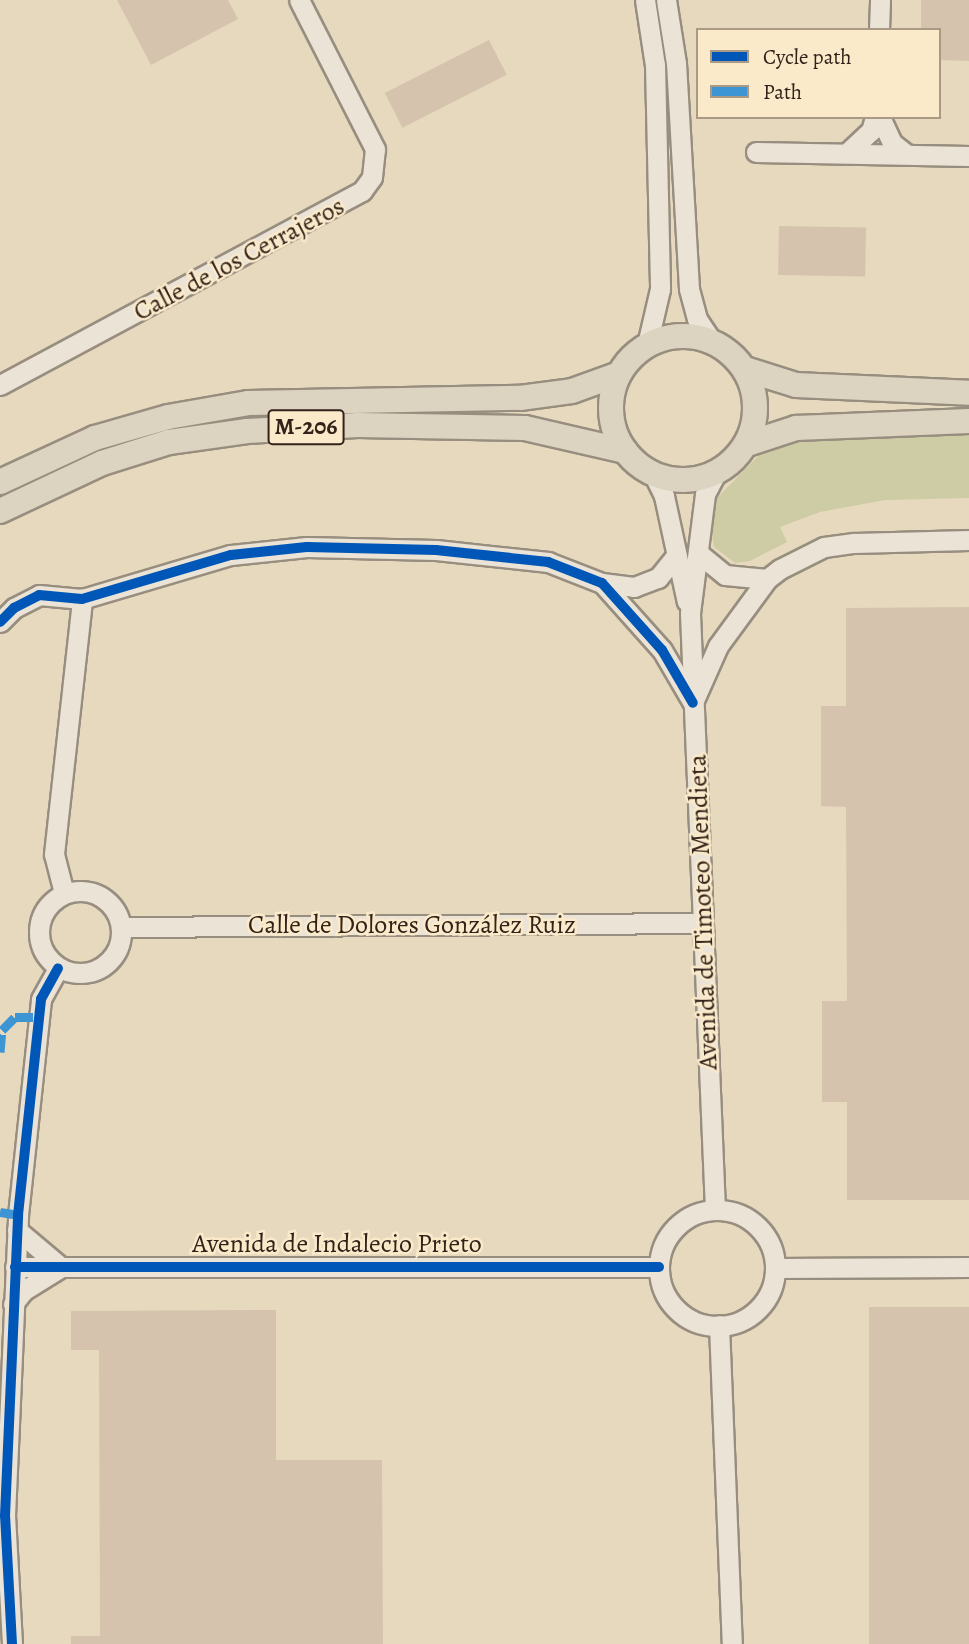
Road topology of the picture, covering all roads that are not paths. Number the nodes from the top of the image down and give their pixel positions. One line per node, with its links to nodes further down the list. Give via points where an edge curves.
1 (299, 0): 16 (street, Calle de los Cerrajeros, via 375,149 372,177 362,191)
2 (645, 0): 13 (street, via 655,65 660,276)
3 (666, 0): 12 (street, via 676,63 689,289 697,319)
4 (880, 0): 5 (street)
5 (879, 28)
6 (875, 119): 9 (street, via 872,131)
7 (881, 119): 10 (street, via 884,131)
8 (756, 152): 9 (street)
9 (846, 153): 10 (street)
10 (906, 154): 11 (street)
11 (969, 156)
12 (711, 340): 13 (main road, via 687,335); 14 (main road)
13 (647, 345): 15 (main road, M-206)
14 (745, 369): 17 (main road, via 796,385); 19 (main road, via 755,393 755,419)
15 (619, 373): 20 (main road, via 612,413); 23 (main road, M-206, via 572,391 520,398 248,403 169,417 95,439)
16 (0, 385)
17 (969, 393)
18 (969, 421): 19 (main road, M-206, via 796,428)
19 (747, 444): 21 (main road, M-206, via 736,459)
20 (625, 451): 22 (main road, M-206); 24 (main road, M-206, via 524,428 358,425 247,430 169,442 102,463)
21 (718, 470): 22 (main road, M-206, via 700,478 673,480); 26 (street, Avenida de Timoteo Mendieta, via 705,494)
22 (653, 473): 27 (street, Avenida de Timoteo Mendieta, via 664,496)
23 (0, 482)
24 (0, 511)
25 (969, 540): 28 (street, via 891,540 824,547)
26 (698, 554): 28 (street, via 725,575); 31 (street, Avenida de Timoteo Mendieta)
27 (676, 556): 29 (street, via 658,578 634,587); 31 (street, Avenida de Timoteo Mendieta)
28 (767, 579): 33 (street, via 718,646)
29 (602, 583): 30 (street, via 548,562 436,550 307,547 194,563); 33 (street, via 662,650)
30 (82, 599): 32 (street, via 39,595 14,608); 34 (street, via 54,854)
31 (690, 613): 33 (street, Avenida de Timoteo Mendieta)
32 (0, 622)
33 (693, 703): 35 (street, Avenida de Timoteo Mendieta)
34 (64, 893): 36 (street, via 94,893 117,913); 37 (street, via 53,900 39,922 41,948)
35 (703, 923): 36 (street, Calle de Dolores González Ruiz); 38 (street, Avenida de Timoteo Mendieta)
36 (121, 927): 37 (street, via 116,953 97,970 84,973)
37 (58, 968): 39 (street, via 41,999 38,1017)
38 (715, 1210): 42 (street, via 694,1215 676,1227 661,1252); 44 (street, via 741,1215 762,1231)
39 (17, 1230): 40 (street); 41 (street)
40 (15, 1267): 41 (street, Avenida de Indalecio Prieto); 45 (street)
41 (61, 1267): 42 (street, Avenida de Indalecio Prieto); 45 (street, via 30,1285)
42 (659, 1267): 46 (street, via 661,1282 676,1309 703,1324)
43 (969, 1267): 44 (street)
44 (775, 1268): 46 (street, via 770,1290 758,1308 747,1317)
45 (13, 1304): 47 (street, via 5,1516)
46 (719, 1325): 48 (street)
47 (12, 1644)
48 (732, 1644)

